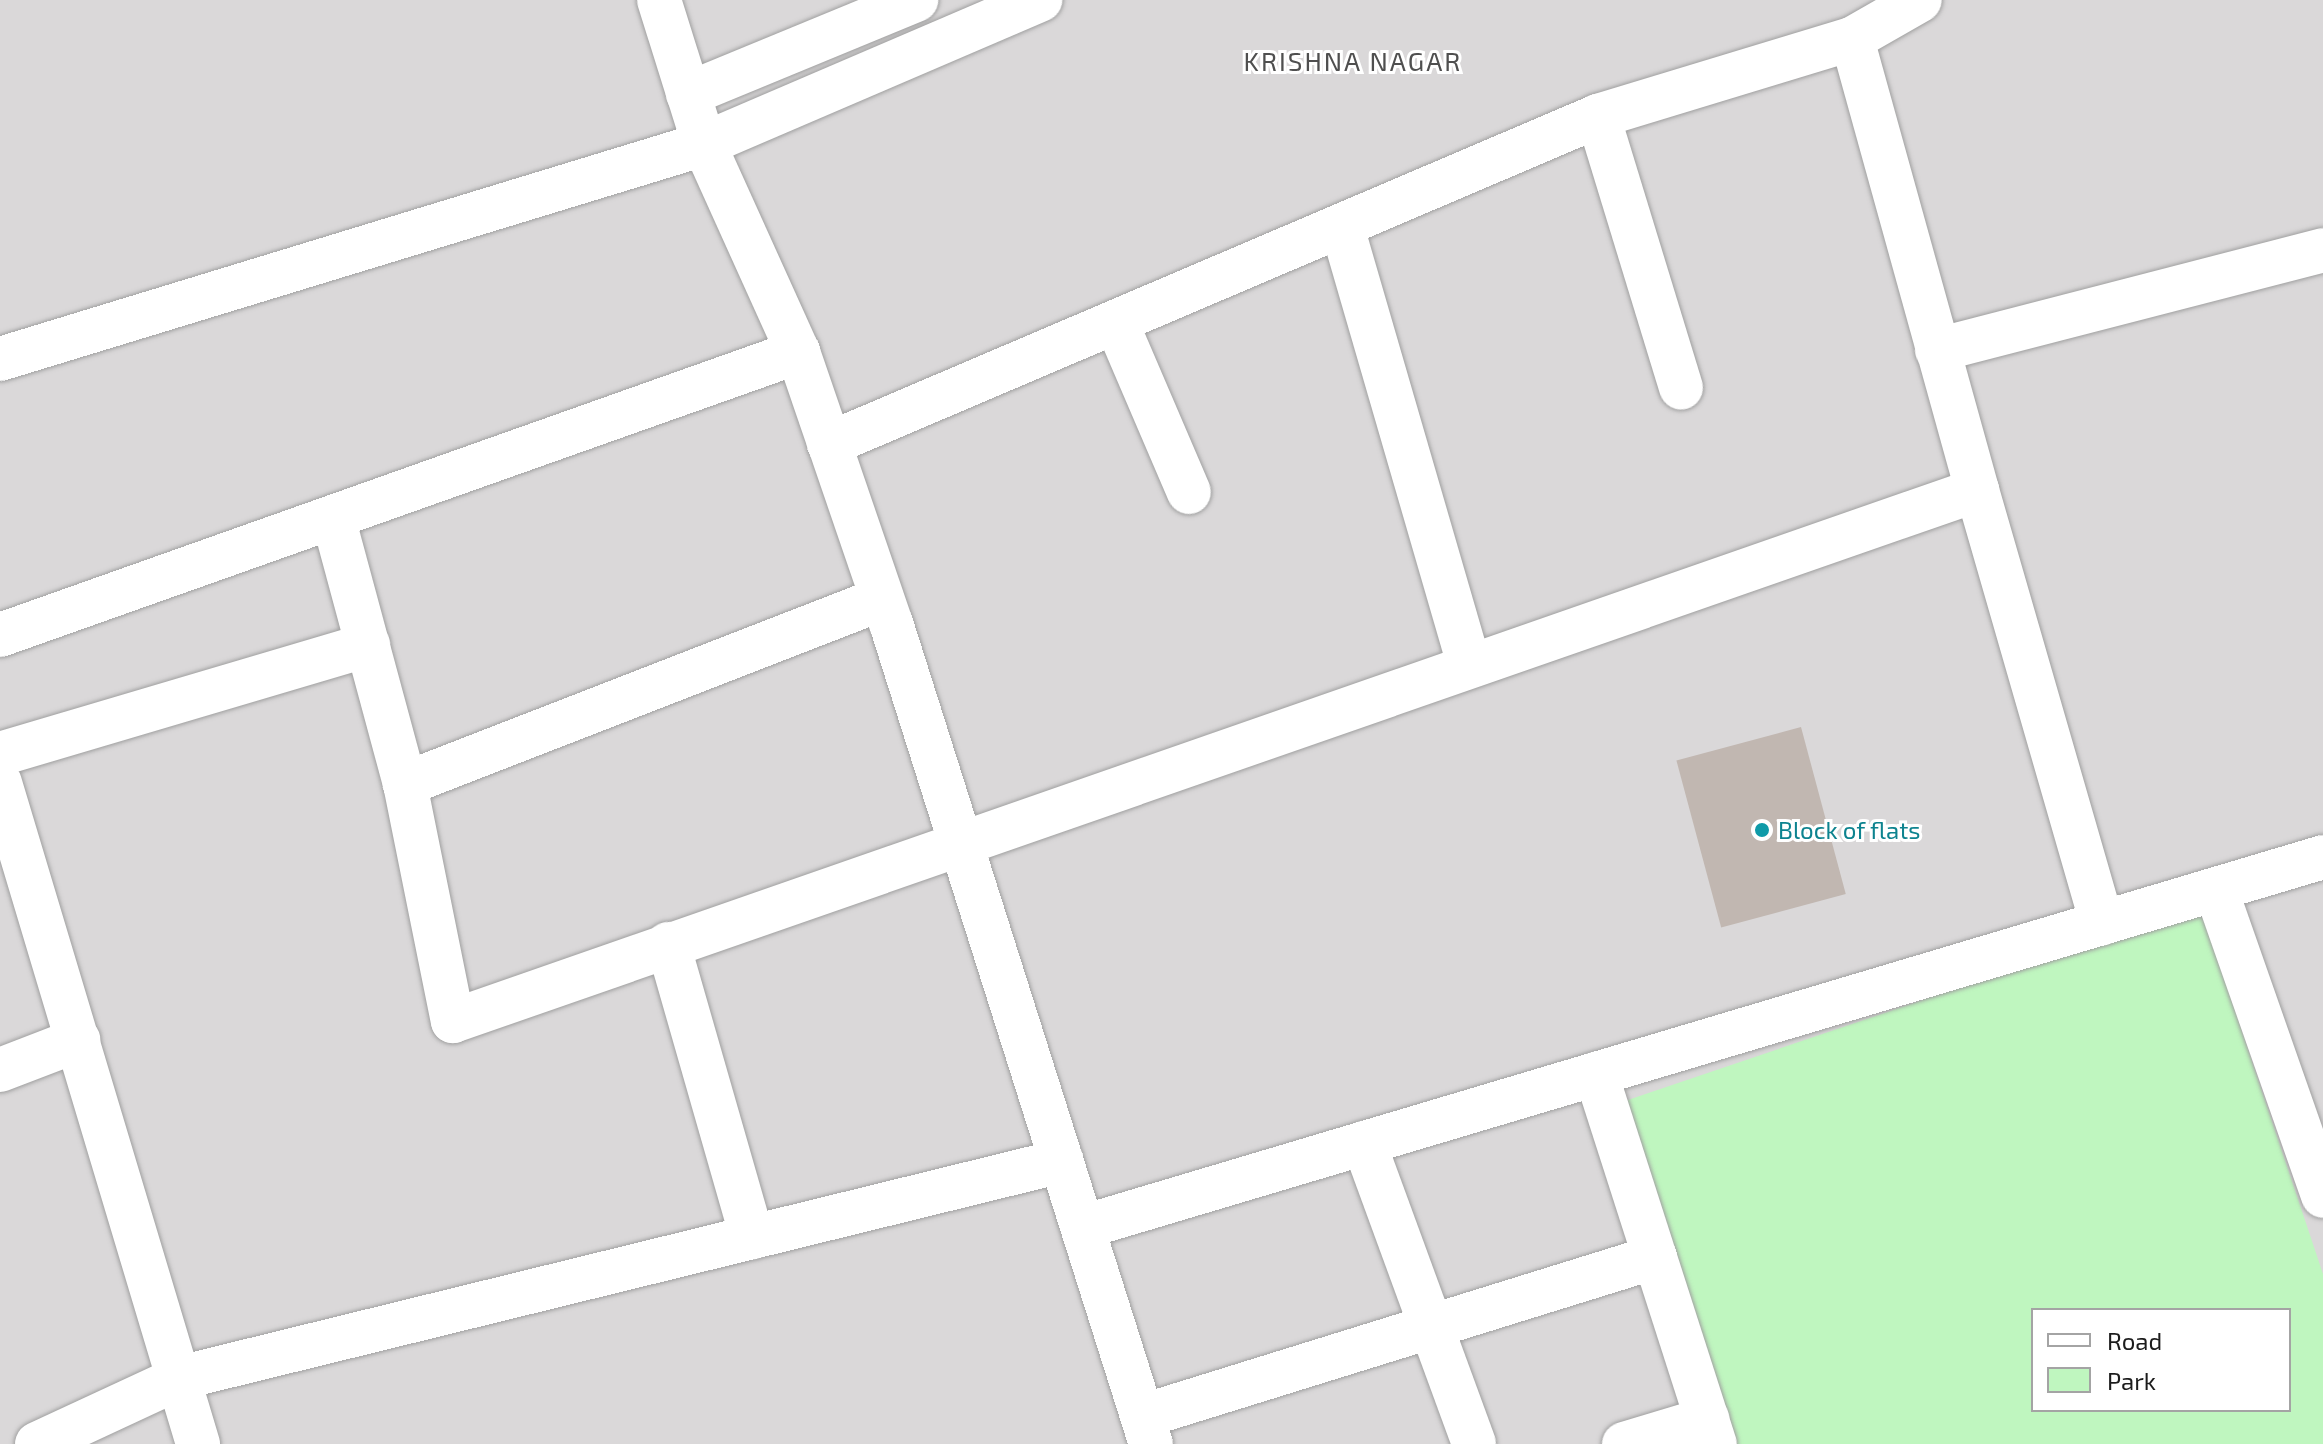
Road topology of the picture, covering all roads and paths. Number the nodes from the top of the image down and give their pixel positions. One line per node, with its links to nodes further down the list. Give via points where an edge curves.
1 (659, 0): 6 (street)
2 (916, 0): 6 (street)
3 (1040, 0): 8 (street)
4 (1920, 0): 5 (street)
5 (1852, 39): 7 (street); 12 (street)
6 (688, 94): 8 (street)
7 (1598, 116): 9 (street); 15 (street)
8 (704, 144): 13 (street); 14 (street)
9 (1342, 227): 11 (street); 23 (street)
10 (2323, 250): 12 (street)
11 (1116, 322): 16 (street); 18 (street)
12 (1937, 350): 17 (street)
13 (798, 352): 16 (street); 19 (street)
14 (0, 359)
15 (1681, 388)
16 (829, 444): 20 (street)
17 (1977, 490): 23 (street); 30 (street)
18 (1189, 492)
19 (334, 521): 21 (street); 22 (street)
20 (881, 599): 26 (street); 27 (street)
21 (0, 635)
22 (368, 645): 24 (street); 26 (street)
23 (1469, 665): 27 (street)
24 (0, 754)
25 (0, 783): 32 (street)
26 (405, 784): 31 (street, via 453,1021)
27 (961, 841): 31 (street); 36 (street)
28 (2323, 857): 29 (street)
29 (2216, 890): 30 (street); 37 (street)
30 (2102, 923): 34 (street)
31 (668, 944): 39 (street)
32 (78, 1040): 33 (street); 42 (street)
33 (0, 1070)
34 (1596, 1074): 35 (street); 40 (street)
35 (1364, 1143): 38 (street); 41 (street)
36 (1062, 1161): 38 (street); 39 (street)
37 (2322, 1192)
38 (1083, 1227): 43 (street)
39 (752, 1237): 42 (street)
40 (1655, 1257): 41 (street); 44 (street)
41 (1427, 1325): 43 (street); 47 (street)
42 (179, 1378): 45 (street); 46 (street)
43 (1147, 1430)
44 (1711, 1431): 48 (street)
45 (37, 1444)
46 (198, 1444)
47 (1474, 1444)
48 (1624, 1444)

